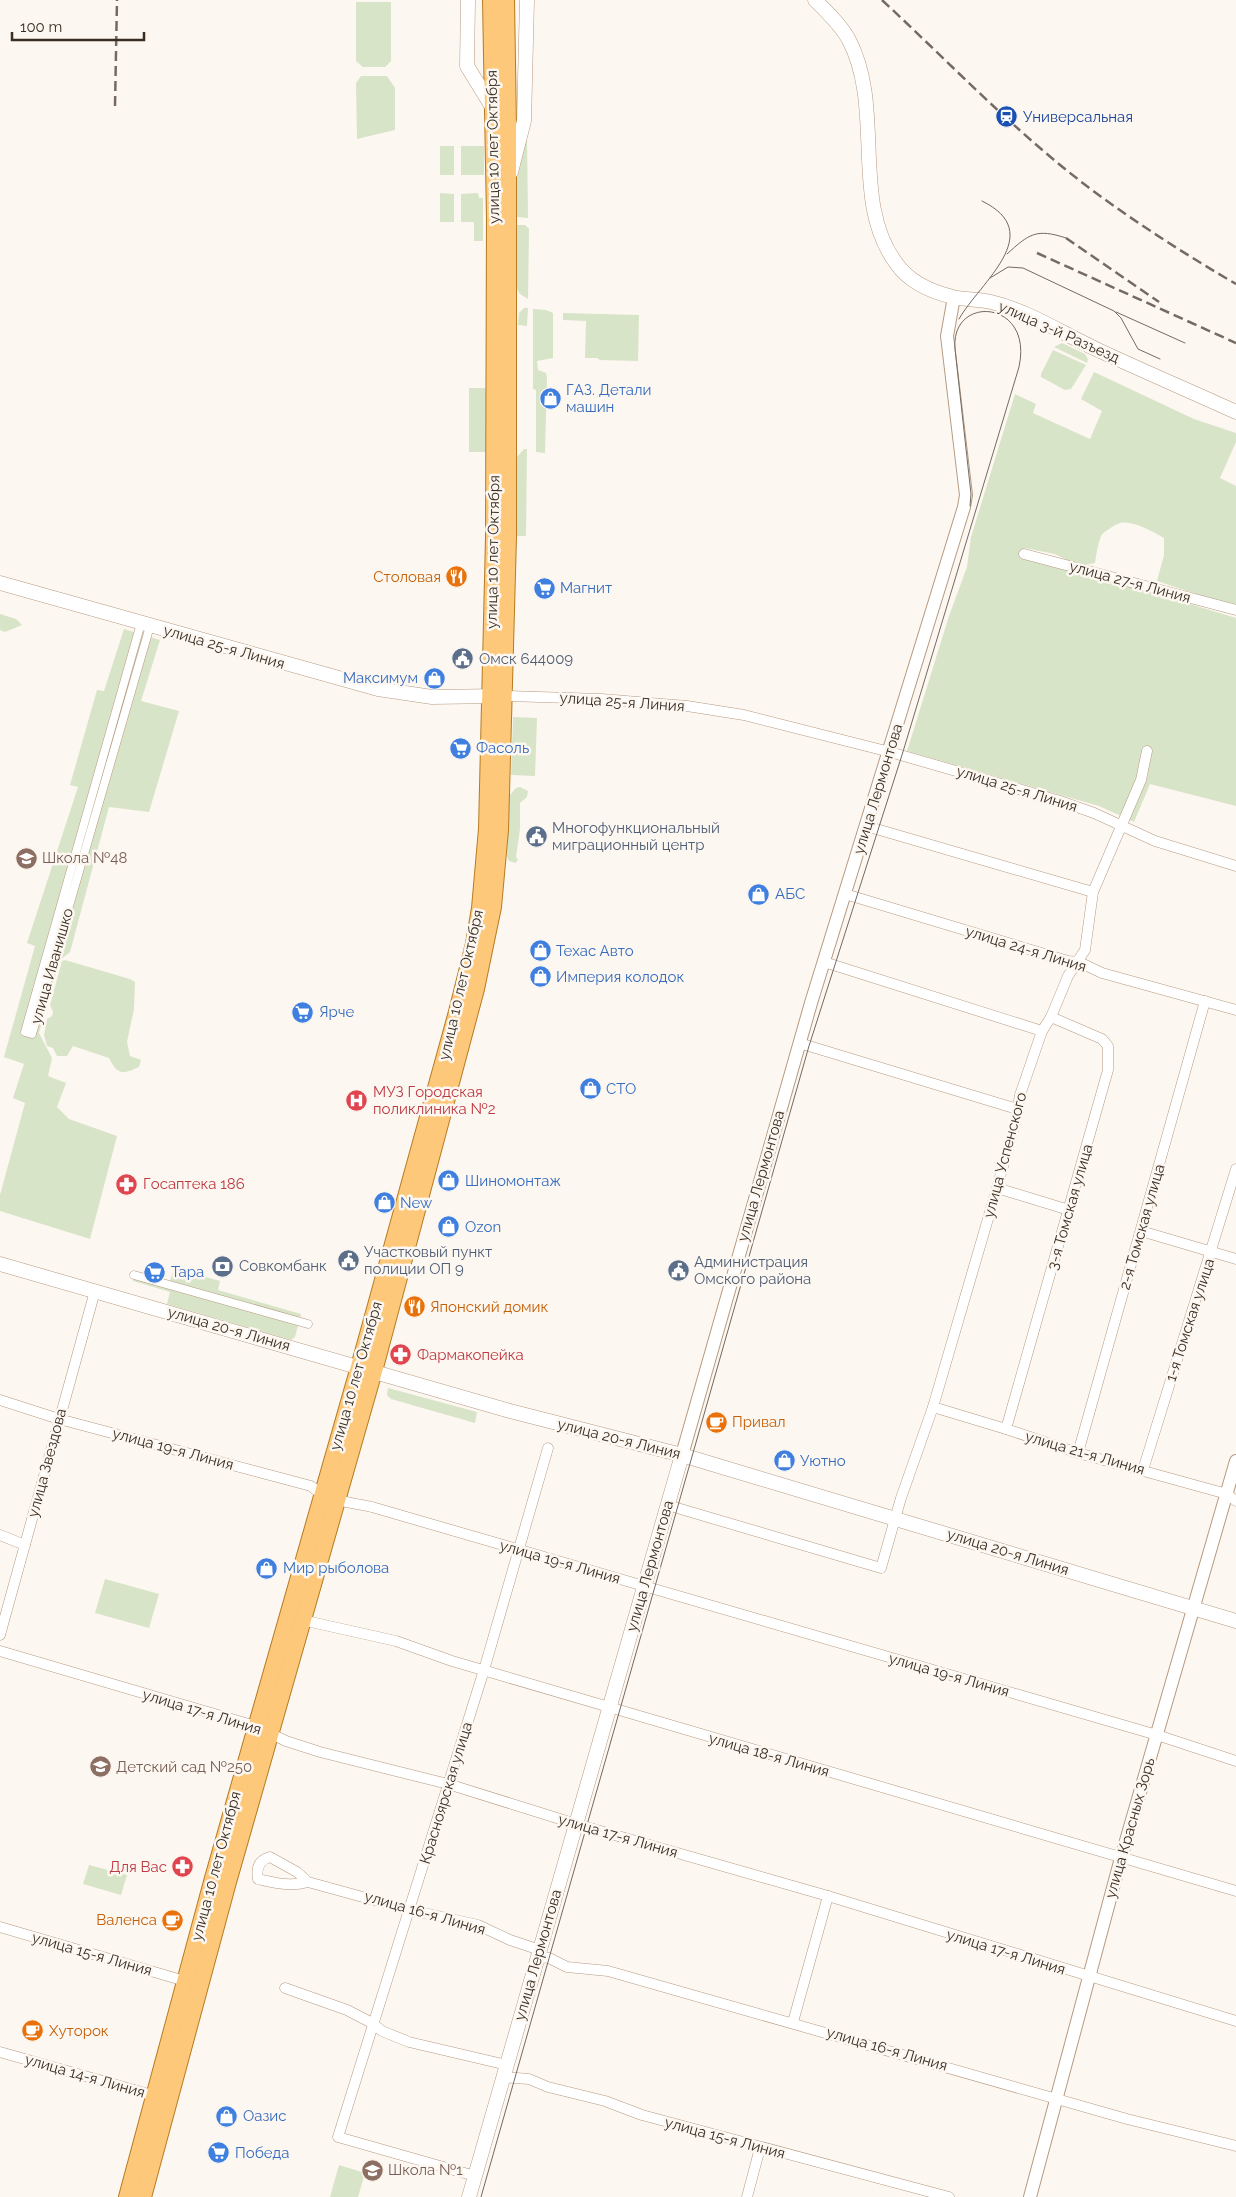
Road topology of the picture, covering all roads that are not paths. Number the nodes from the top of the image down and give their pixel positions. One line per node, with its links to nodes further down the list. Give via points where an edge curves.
1 (468, 0): 6 (main road, via 467,66)
2 (491, 0): 6 (main road, улица 10 лет Октября)
3 (506, 0): 8 (main road, улица 10 лет Октября)
4 (527, 0): 7 (main road)
5 (815, 0): 10 (main road, улица 3-й Разъезд, via 848,39 865,88 872,194 884,244 908,277 928,289)
6 (494, 110): 16 (main road, улица 10 лет Октября, via 494,536)
7 (524, 121): 8 (main road, via 520,127); 9 (main road)
8 (508, 126): 9 (main road, улица 10 лет Октября)
9 (508, 180): 16 (main road, улица 10 лет Октября, via 508,537)
10 (954, 297): 11 (main road, улица 3-й Разъезд, via 990,302 1020,312); 18 (street, улица Лермонтова, via 947,336 966,495)
11 (1236, 412)
12 (1024, 554): 14 (street, улица 27-я Линия)
13 (0, 583): 15 (main road, улица 25-я Линия)
14 (1236, 610)
15 (145, 624): 15 (street, улица Иванишко, via 25,1032 32,1034); 16 (main road, улица 25-я Линия, via 378,689 432,697)
16 (498, 696): 18 (street, улица 25-я Линия, via 601,699 726,712); 42 (main road, улица 10 лет Октября, via 499,839 487,940 474,999)
17 (1147, 751): 20 (street, улица Успенского, via 1141,780)
18 (890, 752): 19 (street, улица Лермонтова); 20 (street, улица 25-я Линия, via 1060,800)
19 (866, 826): 22 (street); 23 (street, улица Лермонтова)
20 (1121, 826): 21 (street, улица 25-я Линия, via 1155,841); 22 (street, улица Успенского)
21 (1236, 866)
22 (1093, 892): 25 (street, улица Успенского, via 1087,943)
23 (845, 894): 24 (street, улица Лермонтова); 25 (street, улица 24-я Линия)
24 (824, 962): 29 (street); 30 (street, улица Лермонтова)
25 (1079, 962): 26 (street, улица 24-я Линия, via 1102,973); 28 (street, улица Успенского, via 1068,976)
26 (1205, 1001): 27 (street, улица 24-я Линия); 35 (street, 2-я Томская улица)
27 (1236, 1010)
28 (1051, 1017): 29 (street, улица Успенского); 34 (street, 3-я Томская улица, via 1102,1039 1108,1046 1108,1070)
29 (1042, 1031): 31 (street, улица Успенского)
30 (799, 1043): 31 (street); 49 (street, улица Лермонтова)
31 (1018, 1108): 33 (street, улица Успенского)
32 (1236, 1169): 36 (street, 1-я Томская улица)
33 (997, 1188): 34 (street); 44 (street, улица Успенского)
34 (1070, 1210): 46 (street, 3-я Томская улица)
35 (1141, 1231): 36 (street); 48 (street, 2-я Томская улица)
36 (1212, 1252): 37 (street); 51 (street, 1-я Томская улица)
37 (1236, 1259)
38 (0, 1264): 40 (main road, улица 20-я Линия)
39 (134, 1275): 41 (street)
40 (95, 1291): 42 (main road, улица 20-я Линия); 45 (street, улица Звездова)
41 (308, 1324)
42 (367, 1369): 49 (main road, улица 20-я Линия, via 531,1417); 53 (main road, улица 10 лет Октября)
43 (0, 1400): 45 (street, улица 19-я Линия)
44 (933, 1408): 46 (street, улица 21-я Линия); 55 (street, улица Успенского)
45 (59, 1419): 53 (street, улица 19-я Линия, via 311,1486); 57 (street, улица Звездова)
46 (1006, 1429): 48 (street, улица 21-я Линия)
47 (548, 1448): 58 (street, Красноярская улица)
48 (1078, 1453): 51 (street, улица 21-я Линия)
49 (682, 1454): 54 (main road, улица Лермонтова); 55 (main road, улица 20-я Линия)
50 (1236, 1461): 52 (street, улица Красных Зорь)
51 (1143, 1470): 52 (street, улица 21-я Линия)
52 (1231, 1497): 60 (street, улица Красных Зорь)
53 (329, 1498): 58 (street, улица 19-я Линия, via 372,1507); 61 (main road, улица 10 лет Октября); 67 (main road, улица 10 лет Октября)
54 (667, 1505): 55 (street, улица Успенского, via 881,1568); 59 (main road, улица Лермонтова)
55 (896, 1518): 60 (main road, улица 20-я Линия)
56 (0, 1536): 57 (street)
57 (25, 1545): 63 (street, улица Звездова)
58 (519, 1550): 59 (street, улица 19-я Линия); 65 (street, Красноярская улица)
59 (644, 1587): 66 (main road, улица Лермонтова); 68 (street, улица 19-я Линия)
60 (1194, 1608): 62 (main road, улица 20-я Линия); 68 (street, улица Красных Зорь)
61 (302, 1620): 65 (street, улица 18-я Линия, via 396,1642); 67 (main road, улица 10 лет Октября)
62 (1236, 1621)
63 (0, 1635)
64 (0, 1652): 67 (street, улица 17-я Линия)
65 (484, 1670): 66 (street, улица 18-я Линия); 70 (street, Красноярская улица)
66 (609, 1708): 71 (main road, улица Лермонтова); 72 (street, улица 18-я Линия)
67 (262, 1730): 70 (street, улица 17-я Линия, via 320,1752); 80 (main road, улица 10 лет Октября); 87 (main road, улица 10 лет Октября)
68 (1157, 1735): 69 (street, улица 19-я Линия); 72 (street, улица Красных Зорь)
69 (1236, 1761)
70 (448, 1784): 71 (street, улица 17-я Линия); 76 (street, Красноярская улица)
71 (576, 1824): 75 (street, улица 17-я Линия); 78 (main road, улица Лермонтова)
72 (1121, 1858): 74 (street, улица 18-я Линия); 79 (street, улица Красных Зорь)
73 (308, 1882): 73 (street, улица 16-я Линия, via 270,1857 260,1863 257,1870 258,1879 279,1884); 76 (street, улица 16-я Линия)
74 (1236, 1891)
75 (828, 1896): 79 (street, улица 17-я Линия); 83 (street)
76 (410, 1910): 78 (street, улица 16-я Линия, via 478,1925); 84 (street, Красноярская улица)
77 (0, 1927): 80 (street, улица 15-я Линия)
78 (539, 1953): 83 (street, улица 16-я Линия, via 567,1966 608,1971); 86 (main road, улица Лермонтова)
79 (1089, 1978): 82 (street, улица 17-я Линия); 88 (street, улица Красных Зорь)
80 (185, 1981): 87 (main road, улица 10 лет Октября)
81 (285, 1988): 84 (street, улица 15-я Линия)
82 (1236, 2021)
83 (793, 2022): 88 (street, улица 16-я Линия)
84 (372, 2023): 86 (street, улица 15-я Линия, via 382,2031 409,2042); 91 (street, Красноярская улица, via 338,2137)
85 (0, 2052): 87 (street, улица 14-я Линия)
86 (505, 2071): 90 (street, улица 15-я Линия, via 548,2087); 91 (main road, улица Лермонтова)
87 (162, 2097): 92 (main road, улица 10 лет Октября); 93 (main road, улица 10 лет Октября)
88 (1056, 2097): 89 (street, улица 16-я Линия); 97 (street, улица Красных Зорь)
89 (1236, 2146)
90 (760, 2148): 95 (street); 96 (street, улица 15-я Линия)
91 (475, 2176): 94 (main road, улица Лермонтова)
92 (127, 2197)
93 (143, 2197)
94 (469, 2197)
95 (747, 2197)
96 (949, 2197)
97 (1030, 2197)

